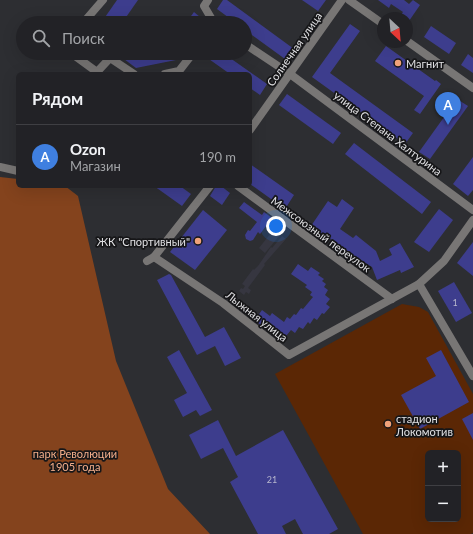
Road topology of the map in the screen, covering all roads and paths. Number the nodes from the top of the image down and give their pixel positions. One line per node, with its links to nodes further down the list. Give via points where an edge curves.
1 (103, 0): 5 (street)
2 (208, 0): 6 (street, via 204,6)
3 (342, 0): 18 (street, Солнечная улица)
4 (349, 0): 7 (street)
5 (89, 16)
6 (210, 16)
7 (377, 20)
8 (413, 45): 19 (street)
9 (252, 49): 18 (street, улица Степана Халтурина)
10 (81, 60): 14 (street)
11 (108, 60): 15 (street)
12 (113, 60): 16 (street)
13 (188, 60): 17 (street, via 179,71)
14 (97, 72)
15 (97, 72)
16 (131, 72)
17 (174, 72)
18 (290, 74): 20 (street, Солнечная улица); 25 (street, улица Степана Халтурина)
19 (473, 88)
20 (252, 127)
21 (0, 167): 22 (street)
22 (16, 171)
23 (208, 188): 28 (street, Лыжная улица, via 151,259 223,303 289,355)
24 (241, 188): 28 (street, Межсоюзный переулок)
25 (473, 210)
26 (473, 220): 27 (street, via 444,261)
27 (419, 284): 28 (street); 29 (street)
28 (392, 299)
29 (473, 376)

